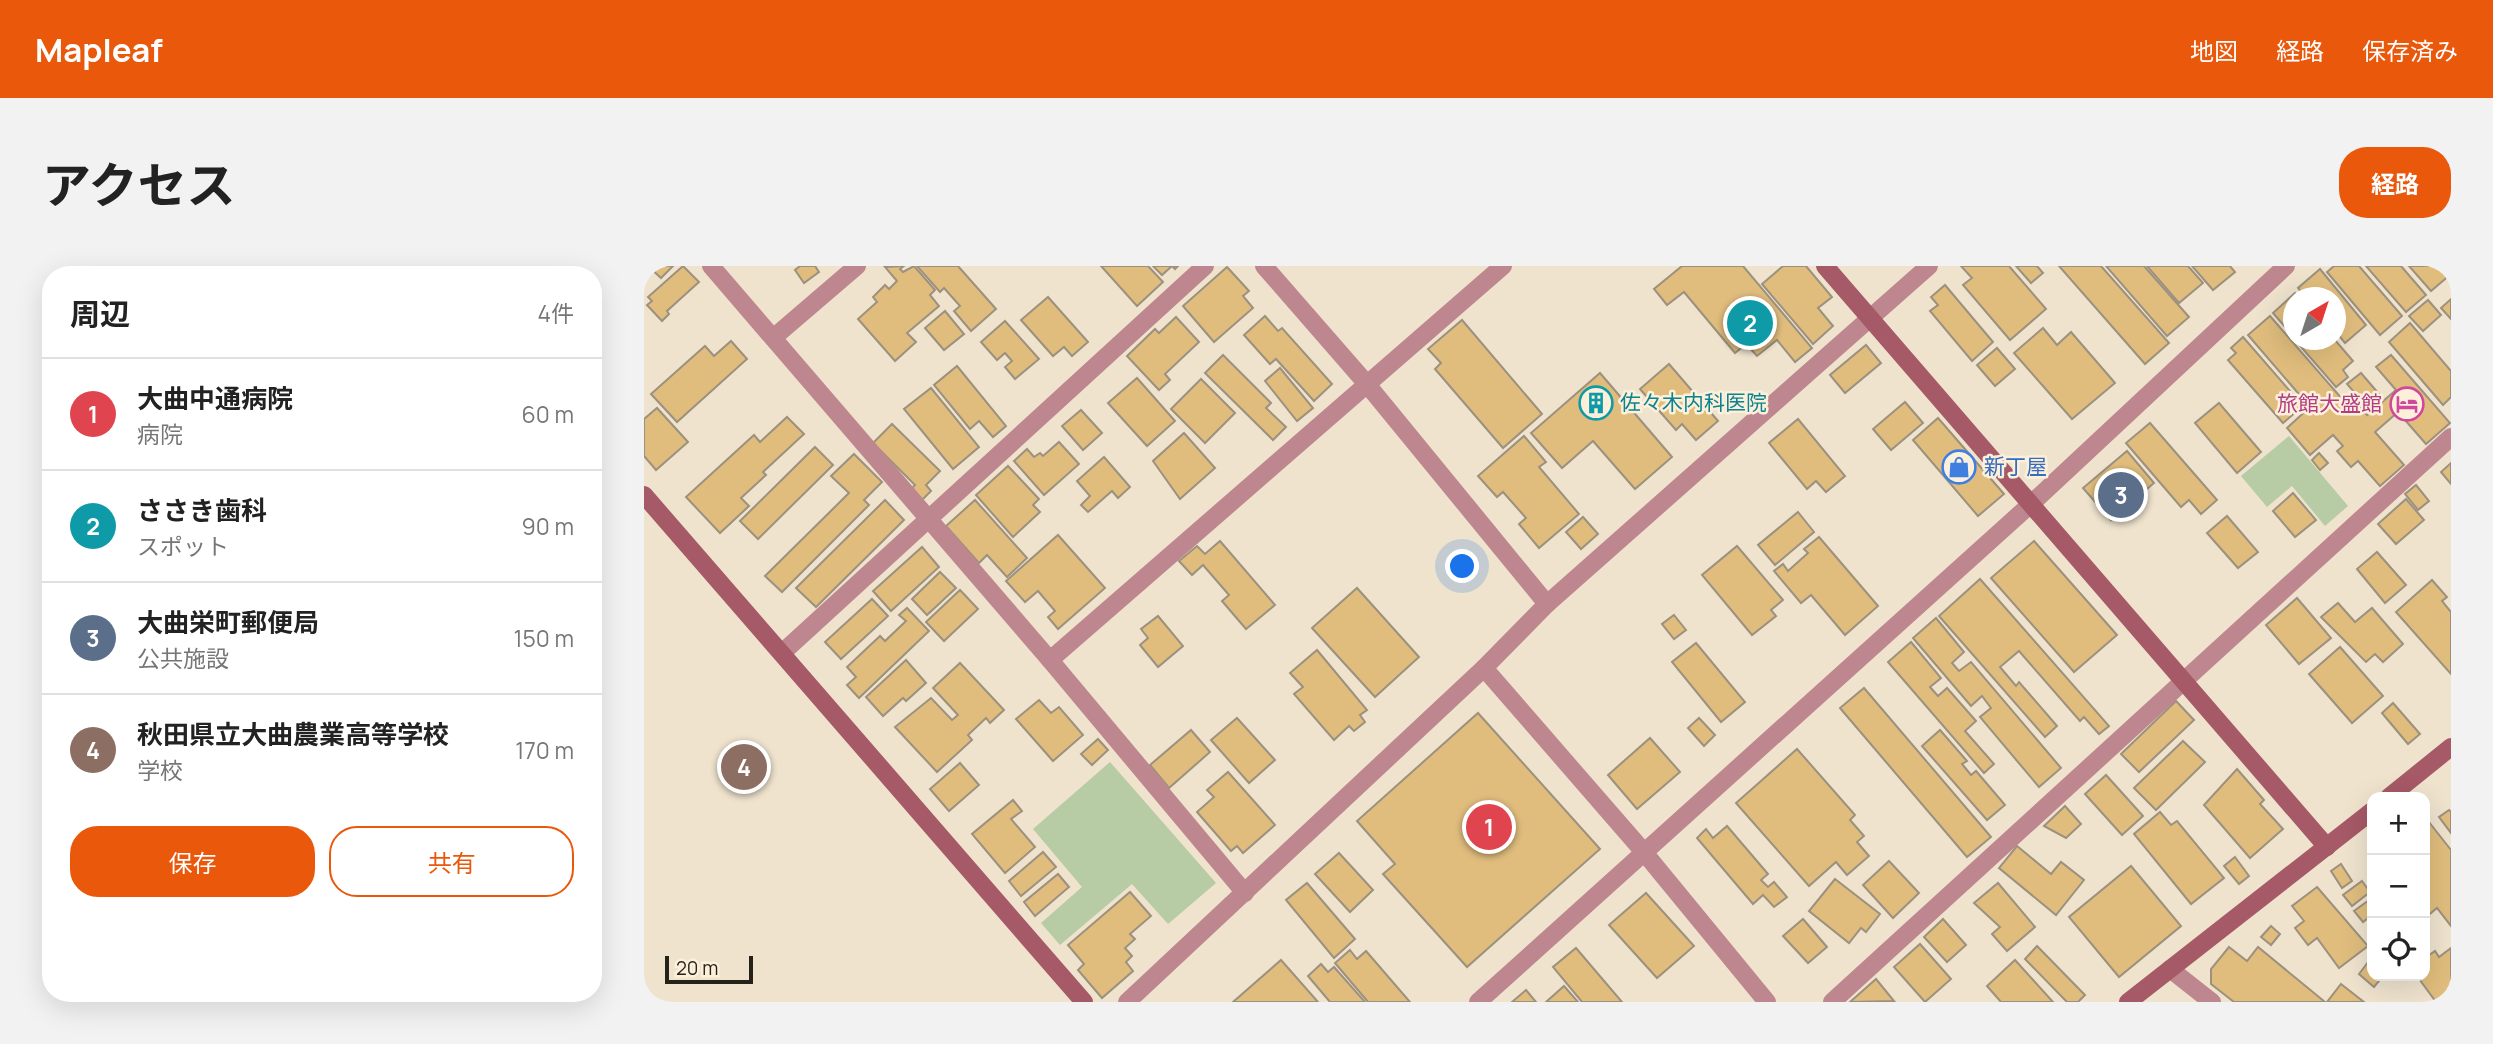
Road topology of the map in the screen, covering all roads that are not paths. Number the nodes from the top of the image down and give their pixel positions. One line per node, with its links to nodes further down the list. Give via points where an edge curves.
1 (711, 266): 10 (street)
2 (857, 266): 10 (street)
3 (1205, 266): 15 (street)
4 (1264, 266): 11 (street)
5 (1503, 266): 11 (street)
6 (1825, 266): 9 (street)
7 (1929, 266): 9 (street)
8 (2286, 266): 14 (street)
9 (1872, 320): 14 (street); 16 (street)
10 (773, 338): 15 (street)
11 (1366, 383): 16 (street); 18 (street)
12 (2451, 437): 20 (street)
13 (644, 495): 17 (street)
14 (2032, 503): 20 (street); 25 (street)
15 (928, 520): 17 (street); 18 (street)
16 (1547, 604): 19 (street)
17 (782, 653): 28 (street)
18 (1050, 660): 26 (street)
19 (1484, 668): 25 (street); 26 (street)
20 (2184, 680): 24 (street); 32 (street)
21 (2451, 747): 22 (street)
22 (2395, 792)
23 (2367, 814): 24 (street)
24 (2327, 847): 27 (street)
25 (1643, 851): 30 (street); 31 (street)
26 (1245, 893): 29 (street)
27 (2171, 969): 33 (street); 34 (street)
28 (1084, 1002)
29 (1126, 1002)
30 (1478, 1002)
31 (1768, 1002)
32 (1832, 1002)
33 (2128, 1002)
34 (2212, 1002)

